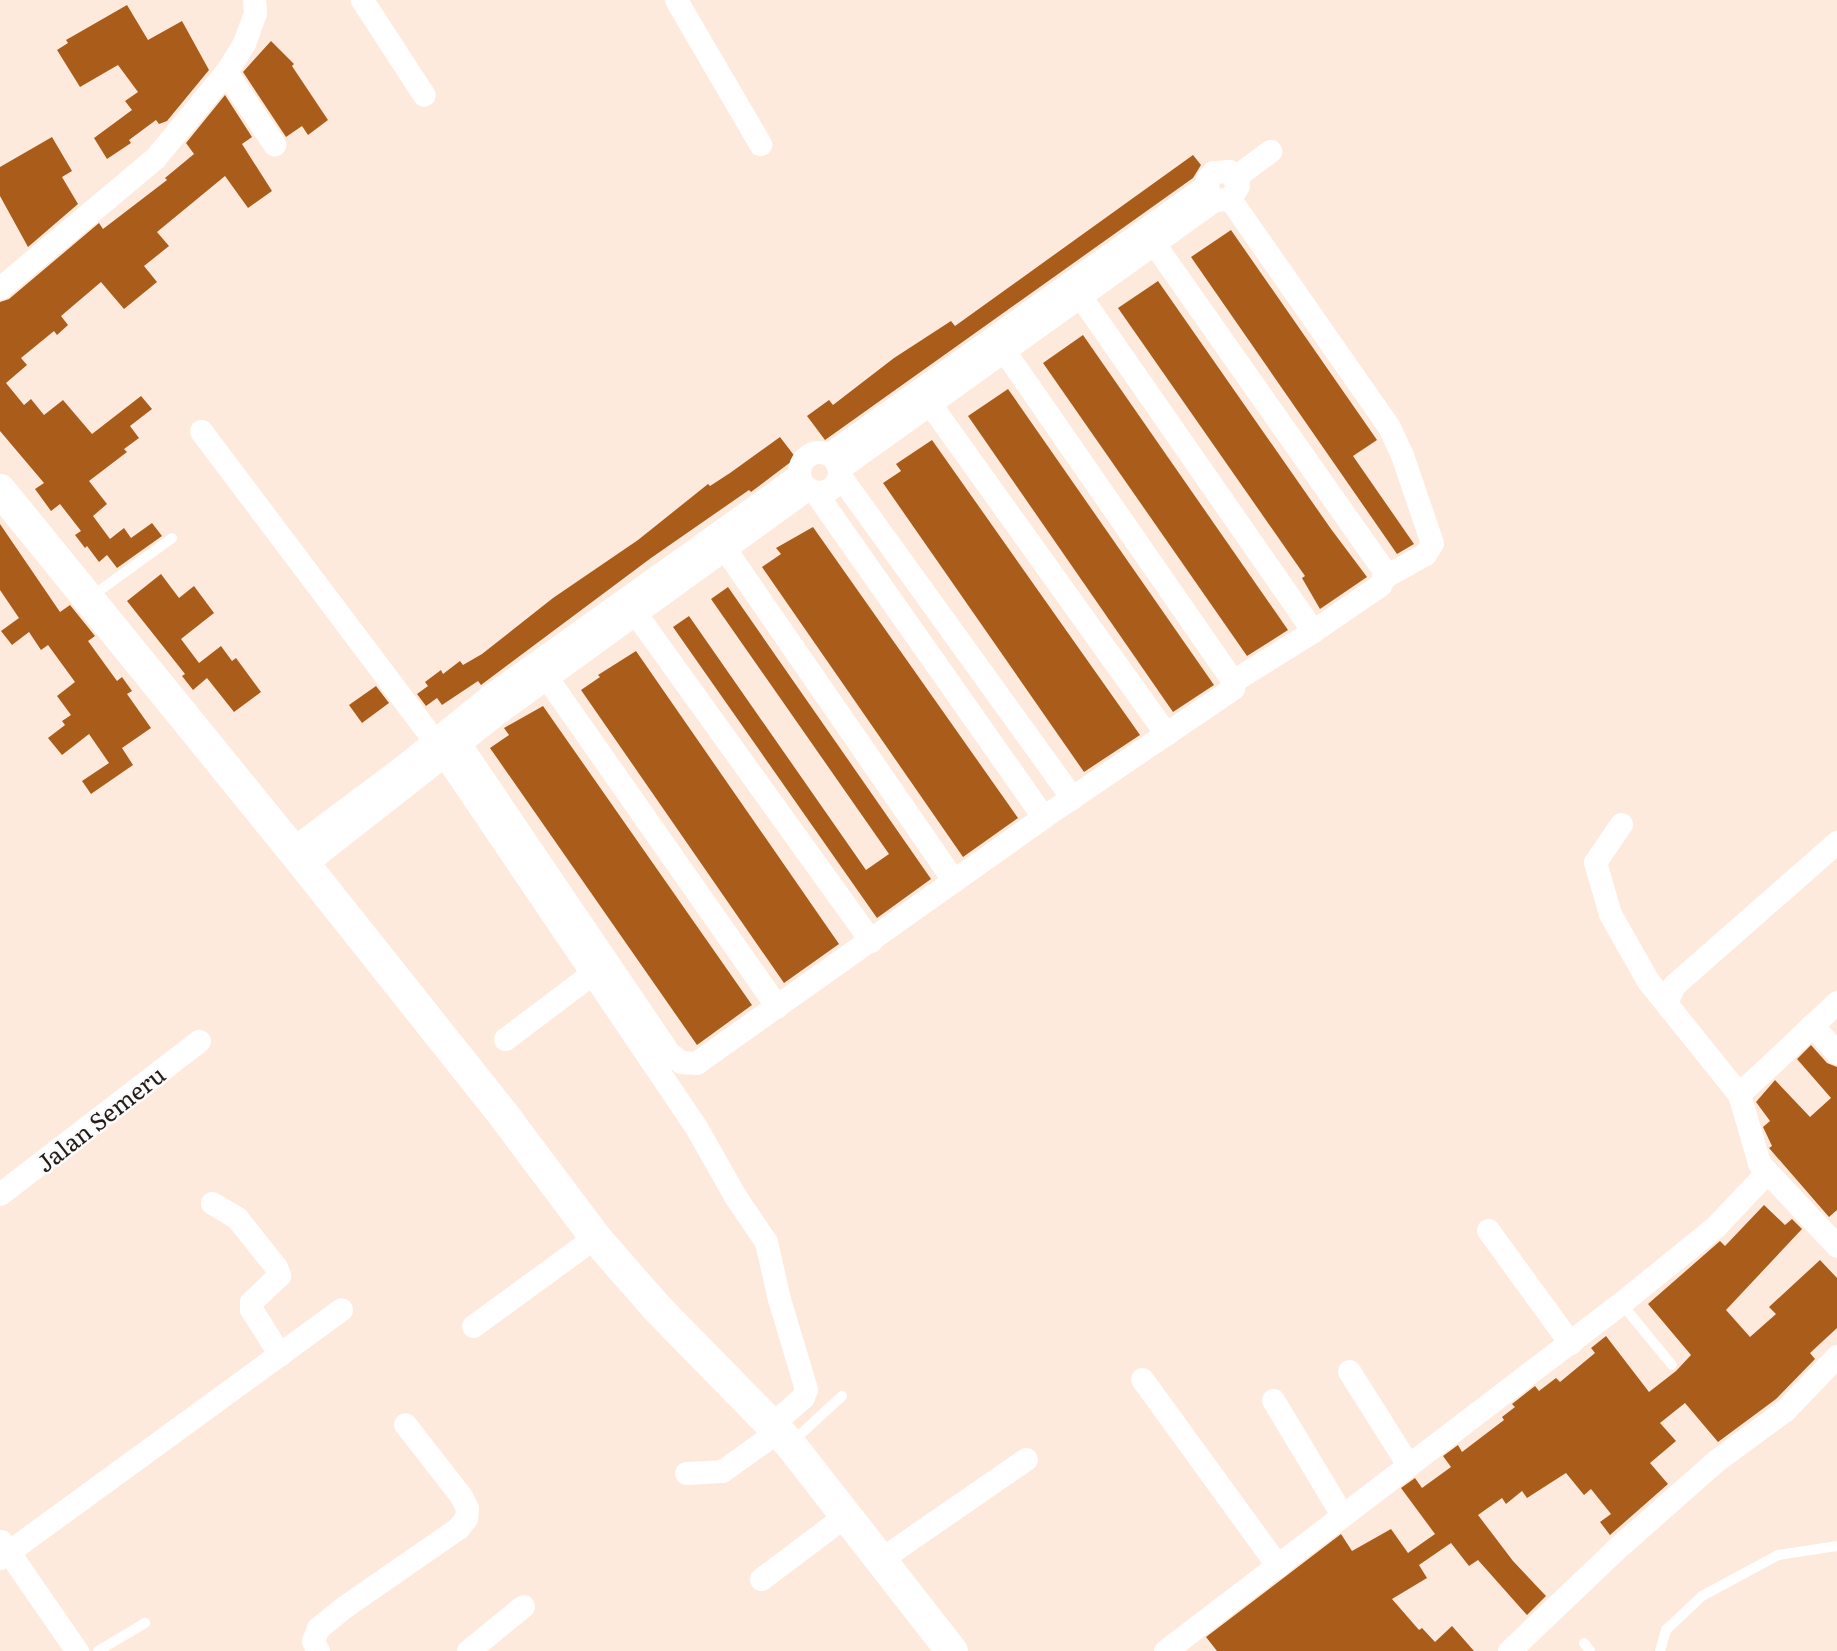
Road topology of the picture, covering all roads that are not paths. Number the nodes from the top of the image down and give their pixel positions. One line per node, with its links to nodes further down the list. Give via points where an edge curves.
1 (254, 0): 4 (street, via 255,13 244,43)
2 (362, 0): 5 (street)
3 (676, 0): 7 (street)
4 (226, 72): 6 (street); 11 (street, via 155,158)
5 (424, 95)
6 (274, 144)
7 (761, 144)
8 (1270, 151): 9 (street)
9 (1221, 191): 10 (street); 13 (street); 21 (street, via 1389,427 1402,455 1432,543 1425,554)
10 (1155, 245): 12 (street); 21 (street, via 1371,549)
11 (0, 288)
12 (1081, 297): 13 (street); 24 (street)
13 (999, 343): 14 (street); 16 (street); 28 (street)
14 (930, 404): 16 (street); 29 (street)
15 (201, 431): 30 (street)
16 (836, 466): 17 (street, via 831,489); 17 (street, via 820,451 804,458); 25 (street)
17 (807, 485): 20 (street); 23 (street); 26 (street)
18 (0, 490): 22 (street)
19 (172, 538): 22 (lane)
20 (725, 549): 23 (street); 36 (street)
21 (1384, 577): 24 (street, via 1380,585)
22 (90, 598): 35 (street)
23 (629, 605): 27 (street); 30 (street); 37 (street)
24 (1313, 631): 28 (street)
25 (953, 633): 26 (street); 31 (street)
26 (927, 653): 32 (street)
27 (547, 678): 30 (street); 41 (street)
28 (1233, 681): 29 (street, via 1233,688)
29 (1166, 734): 31 (street)
30 (447, 742): 35 (street); 38 (street); 41 (street, via 669,1053 681,1062 696,1063)
31 (1072, 798): 32 (street)
32 (1043, 817): 36 (street)
33 (1621, 824): 40 (street, via 1598,855 1598,875 1609,914)
34 (1837, 842): 40 (street, via 1674,985)
35 (298, 857): 51 (street)
36 (954, 881): 37 (street)
37 (871, 941): 41 (street)
38 (590, 975): 43 (street); 65 (street, via 696,1127 766,1242 806,1389)
39 (1837, 1002): 42 (street)
40 (1666, 1003): 46 (street)
41 (777, 1006)
42 (1812, 1025): 45 (street); 46 (street)
43 (505, 1039)
44 (199, 1041): 48 (street, Jalan Semeru)
45 (1837, 1052)
46 (1738, 1094): 47 (street, via 1753,1149)
47 (1766, 1172): 52 (street); 53 (street, via 1716,1226)
48 (0, 1194)
49 (212, 1203): 57 (street, via 237,1218 276,1268 279,1275 251,1302 251,1309)
50 (1488, 1230): 56 (street)
51 (595, 1237): 55 (street); 65 (street, via 657,1308)
52 (1837, 1246)
53 (1621, 1303): 56 (street); 59 (lane)
54 (341, 1308): 57 (street)
55 (473, 1326)
56 (1570, 1343): 67 (street)
57 (281, 1355): 72 (street)
58 (1837, 1356): 84 (street, via 1785,1410 1717,1460)
59 (1672, 1365)
60 (1349, 1371): 67 (street)
61 (1142, 1380): 74 (street)
62 (842, 1396): 65 (lane)
63 (1273, 1400): 70 (street)
64 (405, 1424): 80 (street, via 461,1496 466,1518 318,1628 313,1641)
65 (780, 1433): 68 (street, via 722,1471); 69 (street)
66 (1026, 1459): 73 (street)
67 (1407, 1463): 70 (street)
68 (686, 1473)
69 (846, 1515): 73 (street); 75 (street)
70 (1342, 1515): 74 (street)
71 (1837, 1546): 85 (lane, via 1778,1555 1702,1596 1666,1630)
72 (10, 1547): 79 (street)
73 (881, 1559): 82 (street)
74 (1279, 1566): 83 (street)
75 (761, 1579)
76 (523, 1606): 81 (street)
77 (145, 1623): 78 (lane)
78 (99, 1650)
79 (77, 1651)
80 (318, 1651)
81 (468, 1651)
82 (952, 1651)
83 (1165, 1651)
84 (1509, 1651)
85 (1660, 1651)

